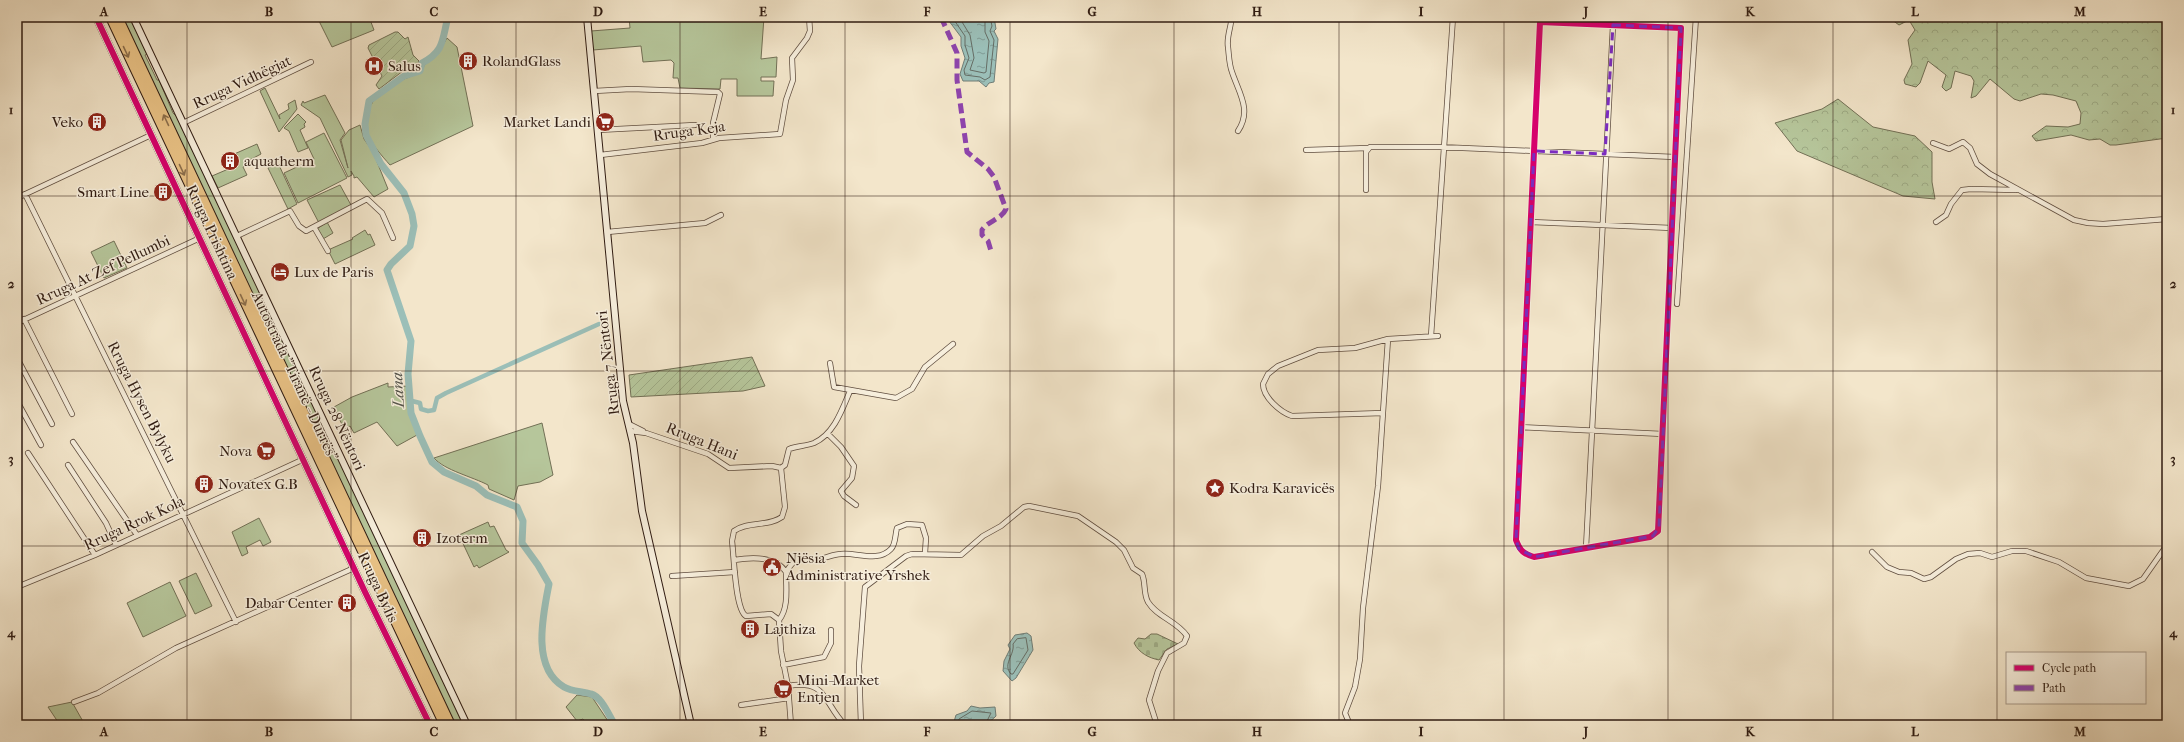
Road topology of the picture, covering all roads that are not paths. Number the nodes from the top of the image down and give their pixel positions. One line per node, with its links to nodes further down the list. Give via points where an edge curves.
1 (96, 17): 17 (main road, Rruga Prishtina)
2 (110, 17): 95 (highway, Autostrada "Tiranë - Durrës", one-way to 95)
3 (118, 17): 96 (highway, Autostrada "Tiranë - Durrës", one-way to 3)
4 (134, 17): 13 (main road, Rruga 28 Nëntori)
5 (588, 17): 12 (main road, Rruga 7 Nëntori)
6 (809, 17): 18 (street, Rruga Keja, via 809,33 792,58 793,80 786,100 780,134)
7 (1231, 17): 16 (street, via 1227,38 1231,71 1245,110)
8 (1453, 17): 20 (street)
9 (1696, 17): 44 (street)
10 (1612, 25): 23 (street, via 1540,22); 24 (street); 26 (street, via 1681,28)
11 (311, 62): 13 (street, Rruga Vidhëgjat)
12 (594, 91): 15 (main road, Rruga 7 Nëntori); 18 (street, via 632,89 718,92 720,94 713,123)
13 (183, 122): 39 (main road, Rruga 28 Nëntori)
14 (695, 125): 15 (street)
15 (598, 130): 25 (main road, Rruga 7 Nëntori)
16 (1238, 131)
17 (151, 135): 29 (street); 40 (main road, Rruga Prishtina)
18 (713, 140): 25 (street, Rruga Keja)
19 (1933, 143): 28 (street, via 1949,149 1963,142 1970,148 1977,164 2000,181)
20 (1444, 147): 21 (street); 23 (street); 47 (street)
21 (1368, 148): 22 (street); 27 (street)
22 (1306, 150)
23 (1534, 151): 24 (street); 33 (street)
24 (1605, 154): 26 (street); 35 (street)
25 (600, 155): 38 (main road, Rruga 7 Nëntori)
26 (1675, 157): 37 (street)
27 (1366, 190)
28 (2019, 190): 32 (street, via 2074,220 2088,224); 34 (street, via 1962,190 1948,212)
29 (25, 194): 30 (street); 43 (street, Rruga Hysen Bylyku)
30 (17, 198)
31 (721, 215): 38 (street, via 705,223)
32 (2167, 219)
33 (1531, 222): 35 (street); 59 (street)
34 (1936, 222)
35 (1602, 225): 37 (street); 60 (street)
36 (314, 227): 39 (street, via 306,230 301,228 290,211); 41 (street, via 367,198 382,213); 42 (street)
37 (1672, 228): 64 (street)
38 (607, 232): 58 (main road, Rruga 7 Nëntori, via 623,401)
39 (237, 236): 97 (main road, Rruga 28 Nëntori)
40 (200, 238): 43 (street, Rruga At Zef Pellumbi); 68 (main road, Rruga Prishtina)
41 (393, 238)
42 (328, 251)
43 (75, 296): 45 (street, Rruga At Zef Pellumbi); 72 (street, Rruga Hysen Bylyku)
44 (1677, 304)
45 (24, 319): 46 (street, Rruga At Zef Pellumbi); 56 (street)
46 (17, 323)
47 (1431, 336): 48 (street); 49 (street)
48 (1438, 336)
49 (1388, 339): 55 (street); 55 (street, via 1355,348 1318,350 1287,361 1273,369 1263,384 1264,391 1272,401 1292,416)
50 (953, 344): 53 (street, via 925,367 912,389 896,398 871,392)
51 (17, 358): 57 (street)
52 (830, 363): 53 (street, via 834,387)
53 (850, 391): 63 (street, via 841,413)
54 (17, 401): 66 (street)
55 (1383, 413): 103 (street, via 1360,659 1355,687 1345,710)
56 (72, 414)
57 (52, 424)
58 (629, 424): 61 (main road, Rruga 7 Nëntori); 62 (street, Rruga Hani)
59 (1521, 427): 60 (street); 76 (street, via 1516,540 1519,549 1534,557)
60 (1592, 430): 64 (street); 76 (street)
61 (630, 431): 62 (street, Rruga Hani); 98 (main road, Rruga 7 Nëntori, via 642,512)
62 (646, 433): 70 (street, Rruga Hani, via 708,454 730,468)
63 (828, 434): 70 (street, via 813,444 789,449 785,465); 71 (street, via 841,446 854,466 852,478 841,491 842,495)
64 (1663, 434): 76 (street, via 1659,527 1656,534)
65 (73, 442): 73 (street)
66 (41, 445)
67 (28, 453): 79 (street)
68 (304, 459): 72 (street, Rruga Rrok Kola); 81 (main road, Rruga Bylis)
69 (68, 465): 75 (street, via 106,522)
70 (781, 468): 80 (street, via 784,512 782,517 774,521 743,526 734,532)
71 (856, 505)
72 (184, 513): 73 (street, Rruga Rrok Kola); 87 (street, Rruga Hysen Bylyku)
73 (137, 535): 75 (street, Rruga Rrok Kola)
74 (2167, 544): 77 (street, via 2144,579 2130,586 2091,579 2059,562 2026,551 2012,551 1992,557 1968,554 1924,579 1887,567)
75 (116, 545): 79 (street, Rruga Rrok Kola)
76 (1586, 548)
77 (1872, 552)
78 (925, 553): 83 (street, via 926,538 922,525 907,524 898,528 892,547 886,552 870,557 851,553 834,554 819,560 800,559 793,562); 101 (street, via 906,556 866,587 858,666); 102 (street, via 961,555 983,536 1029,506 1078,516 1116,542 1124,550 1132,568 1142,574 1145,595 1151,606 1177,625 1187,636 1184,642 1167,653 1158,671 1150,700)
79 (95, 555): 85 (street, Rruga Rrok Kola)
80 (734, 560): 82 (street); 83 (street, via 770,560 779,564)
81 (354, 568): 87 (street); 94 (main road, Rruga Bylis)
82 (735, 572): 84 (street); 86 (street, via 739,604 744,616 771,614)
83 (786, 572): 86 (street, via 785,604)
84 (672, 576)
85 (17, 587)
86 (779, 620): 89 (street)
87 (236, 622): 92 (street, via 176,648 98,693)
88 (831, 630): 89 (street, via 831,643 824,658)
89 (783, 665): 90 (street)
90 (788, 686): 91 (street); 100 (street, via 805,684 816,688)
91 (789, 698): 93 (street); 99 (street)
92 (74, 702)
93 (741, 705)
94 (430, 725)
95 (444, 725)
96 (451, 725)
97 (467, 725)
98 (691, 725)
99 (791, 725)
100 (845, 725)
101 (861, 725)
102 (1157, 725)
103 (1350, 725)

